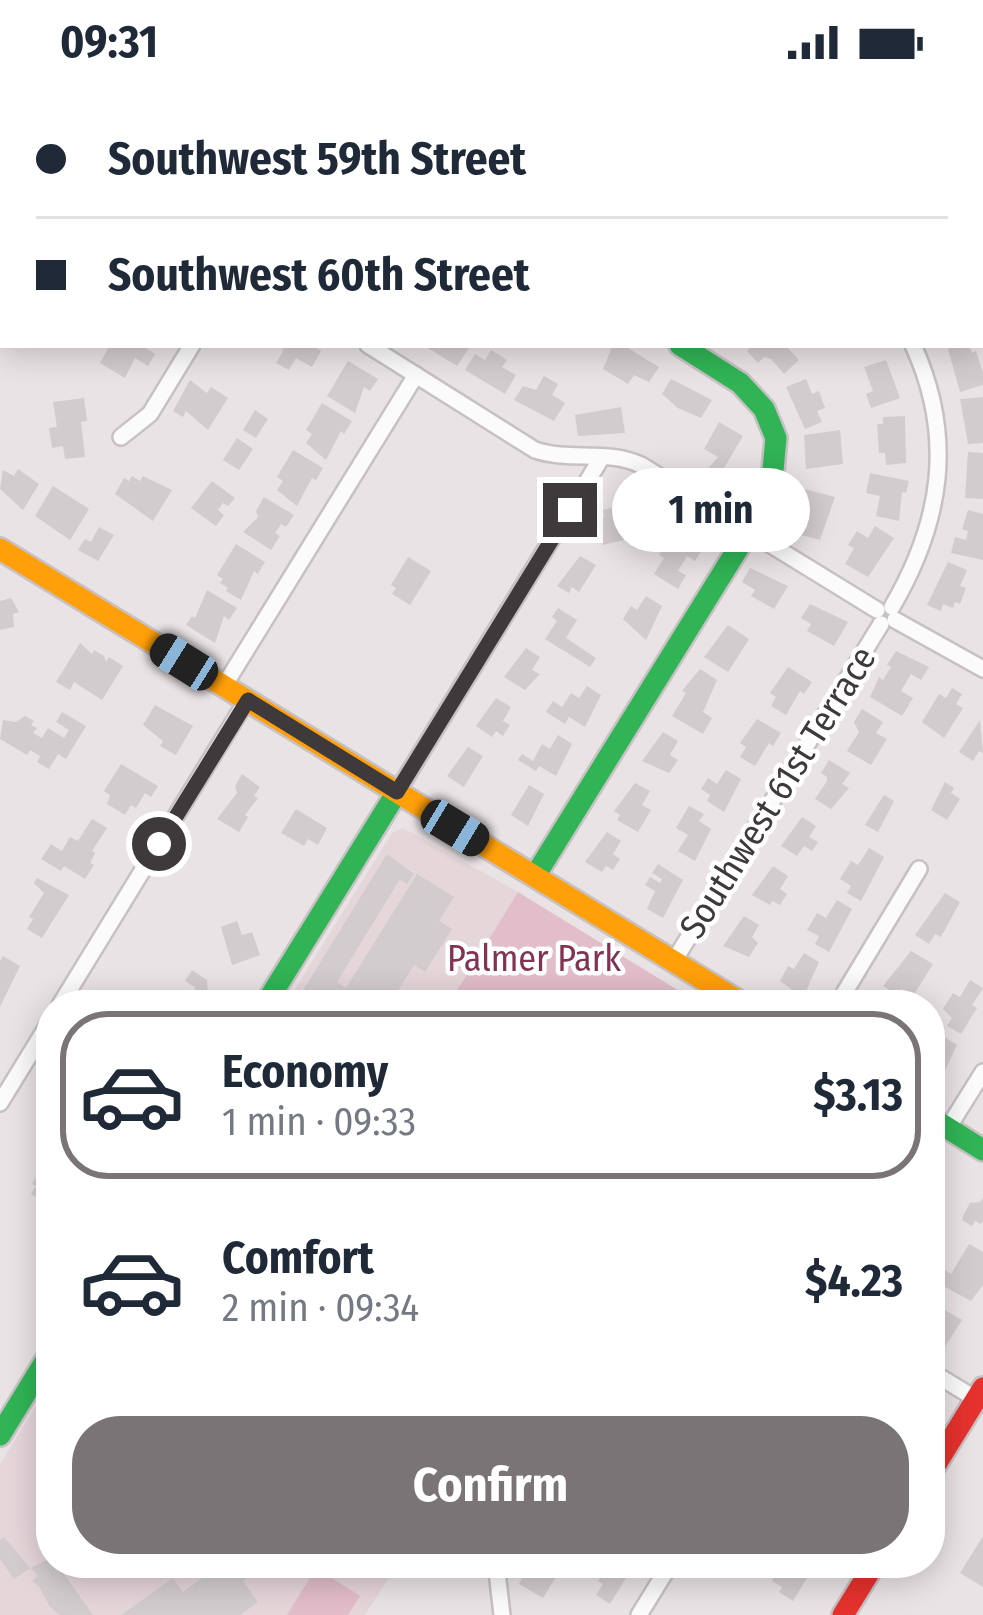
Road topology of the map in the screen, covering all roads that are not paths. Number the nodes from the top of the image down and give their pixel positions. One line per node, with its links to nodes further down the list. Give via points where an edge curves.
1 (190, 348): 6 (street, via 150,414)
2 (373, 348): 5 (street)
3 (685, 348): 8 (street, via 747,389 773,427 775,469)
4 (914, 348): 10 (street, Southwest 61st Terrace, via 940,461 926,536)
5 (416, 375): 7 (street, via 535,449); 12 (street)
6 (121, 437)
7 (602, 457): 8 (street, via 632,460); 14 (street)
8 (748, 531): 10 (street); 16 (street)
9 (0, 549): 12 (street)
10 (886, 615): 11 (street); 17 (street, Southwest 61st Terrace)
11 (983, 668)
12 (224, 686): 13 (street)
13 (248, 700): 14 (street); 18 (street)
14 (397, 792): 16 (street); 19 (street)
15 (919, 869): 21 (street)
16 (535, 876): 17 (street)
17 (674, 961): 20 (street)
18 (69, 990)
19 (274, 990)
20 (721, 990)
21 (846, 990)
22 (36, 1044): 24 (street)
23 (983, 1072): 25 (street)
24 (0, 1103)
25 (945, 1116)
26 (945, 1127): 27 (street)
27 (983, 1150)
28 (36, 1376): 31 (street)
29 (945, 1378): 30 (street)
30 (980, 1394): 32 (street)
31 (0, 1435)
32 (945, 1450)
33 (498, 1578): 36 (street)
34 (662, 1578): 37 (street)
35 (866, 1578): 38 (street)
36 (502, 1615)
37 (639, 1615)
38 (843, 1615)

